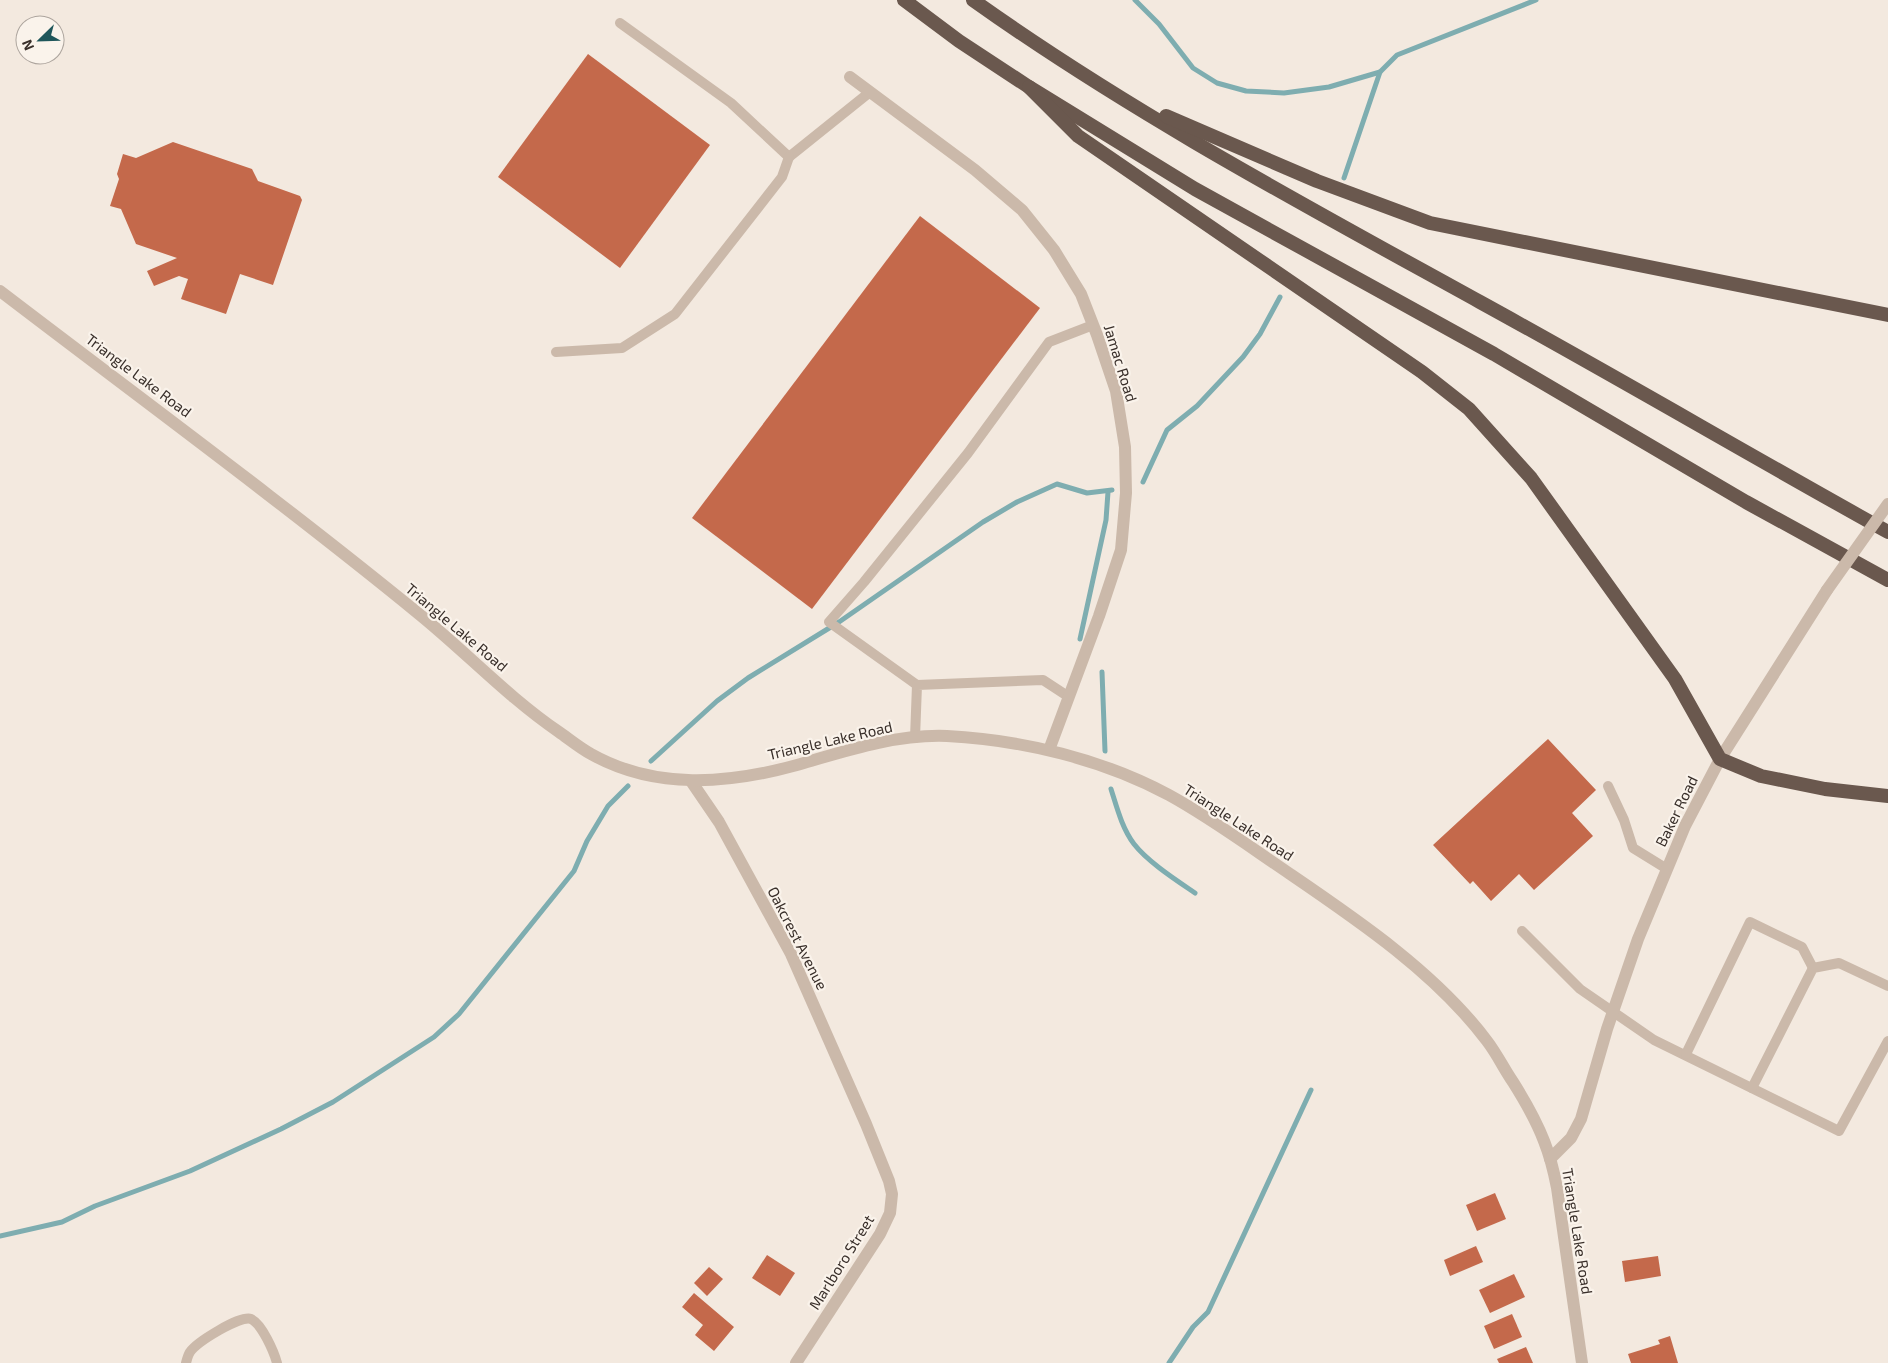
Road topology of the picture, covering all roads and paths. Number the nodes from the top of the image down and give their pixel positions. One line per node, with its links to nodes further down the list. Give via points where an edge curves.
1 (904, 0): 5 (highway)
2 (973, 0): 7 (highway)
3 (620, 24): 8 (lane, via 731,103)
4 (850, 77): 6 (street, Jamac Road)
5 (1029, 87): 15 (highway, via 1195,189 1494,354 1746,502); 20 (highway, via 1078,136 1422,372 1470,409 1531,478 1676,680)
6 (870, 92): 8 (lane); 11 (street, Jamac Road, via 975,170 1022,210 1054,250 1081,294)
7 (1117, 95): 10 (highway, via 1317,181 1430,223); 14 (highway, via 1205,148)
8 (789, 157): 12 (lane, via 782,177 675,314 622,348)
9 (0, 291): 21 (street, Triangle Lake Road, via 244,476 422,617 535,716 591,754 622,768 672,780)
10 (1888, 315)
11 (1093, 324): 16 (lane, via 1049,342 968,452 829,622); 17 (street, Jamac Road, via 1116,391 1125,447 1126,493 1121,550)
12 (556, 352)
13 (1888, 504): 20 (street, Baker Road, bridge, via 1827,590)
14 (1888, 532)
15 (1888, 580)
16 (917, 685): 17 (lane, via 1042,680); 18 (lane)
17 (1069, 697): 19 (street, Jamac Road)
18 (915, 738): 19 (street, Triangle Lake Road, via 944,736); 21 (street, Triangle Lake Road, via 740,777)
19 (1049, 750): 33 (street, Triangle Lake Road, via 1118,772 1169,795 1314,891 1402,955 1453,1002 1488,1042 1530,1110)
20 (1720, 759): 23 (highway, via 1770,778 1825,789); 24 (street, Baker Road)
21 (691, 781): 32 (street, Oakcrest Avenue, via 719,822 792,954)
22 (1608, 786): 24 (lane, via 1633,848)
23 (1888, 796)
24 (1667, 869): 28 (street, Baker Road)
25 (1522, 931): 28 (lane, via 1580,989)
26 (1813, 968): 27 (lane, via 1839,963); 30 (lane, via 1802,947 1750,922); 31 (lane)
27 (1888, 986)
28 (1613, 1010): 30 (lane, via 1654,1040); 33 (street, Baker Road, via 1581,1119 1571,1138)
29 (1888, 1041): 31 (lane, via 1839,1131)
30 (1686, 1054): 31 (lane)
31 (1752, 1088)
32 (863, 1117): 36 (street, Marlboro Street, via 889,1181 892,1194 890,1213 880,1234)
33 (1550, 1159): 37 (street, Triangle Lake Road)
34 (186, 1363): 35 (lane, via 191,1351 203,1341 246,1318 254,1320)
35 (277, 1363)
36 (796, 1363)
37 (1582, 1363)

